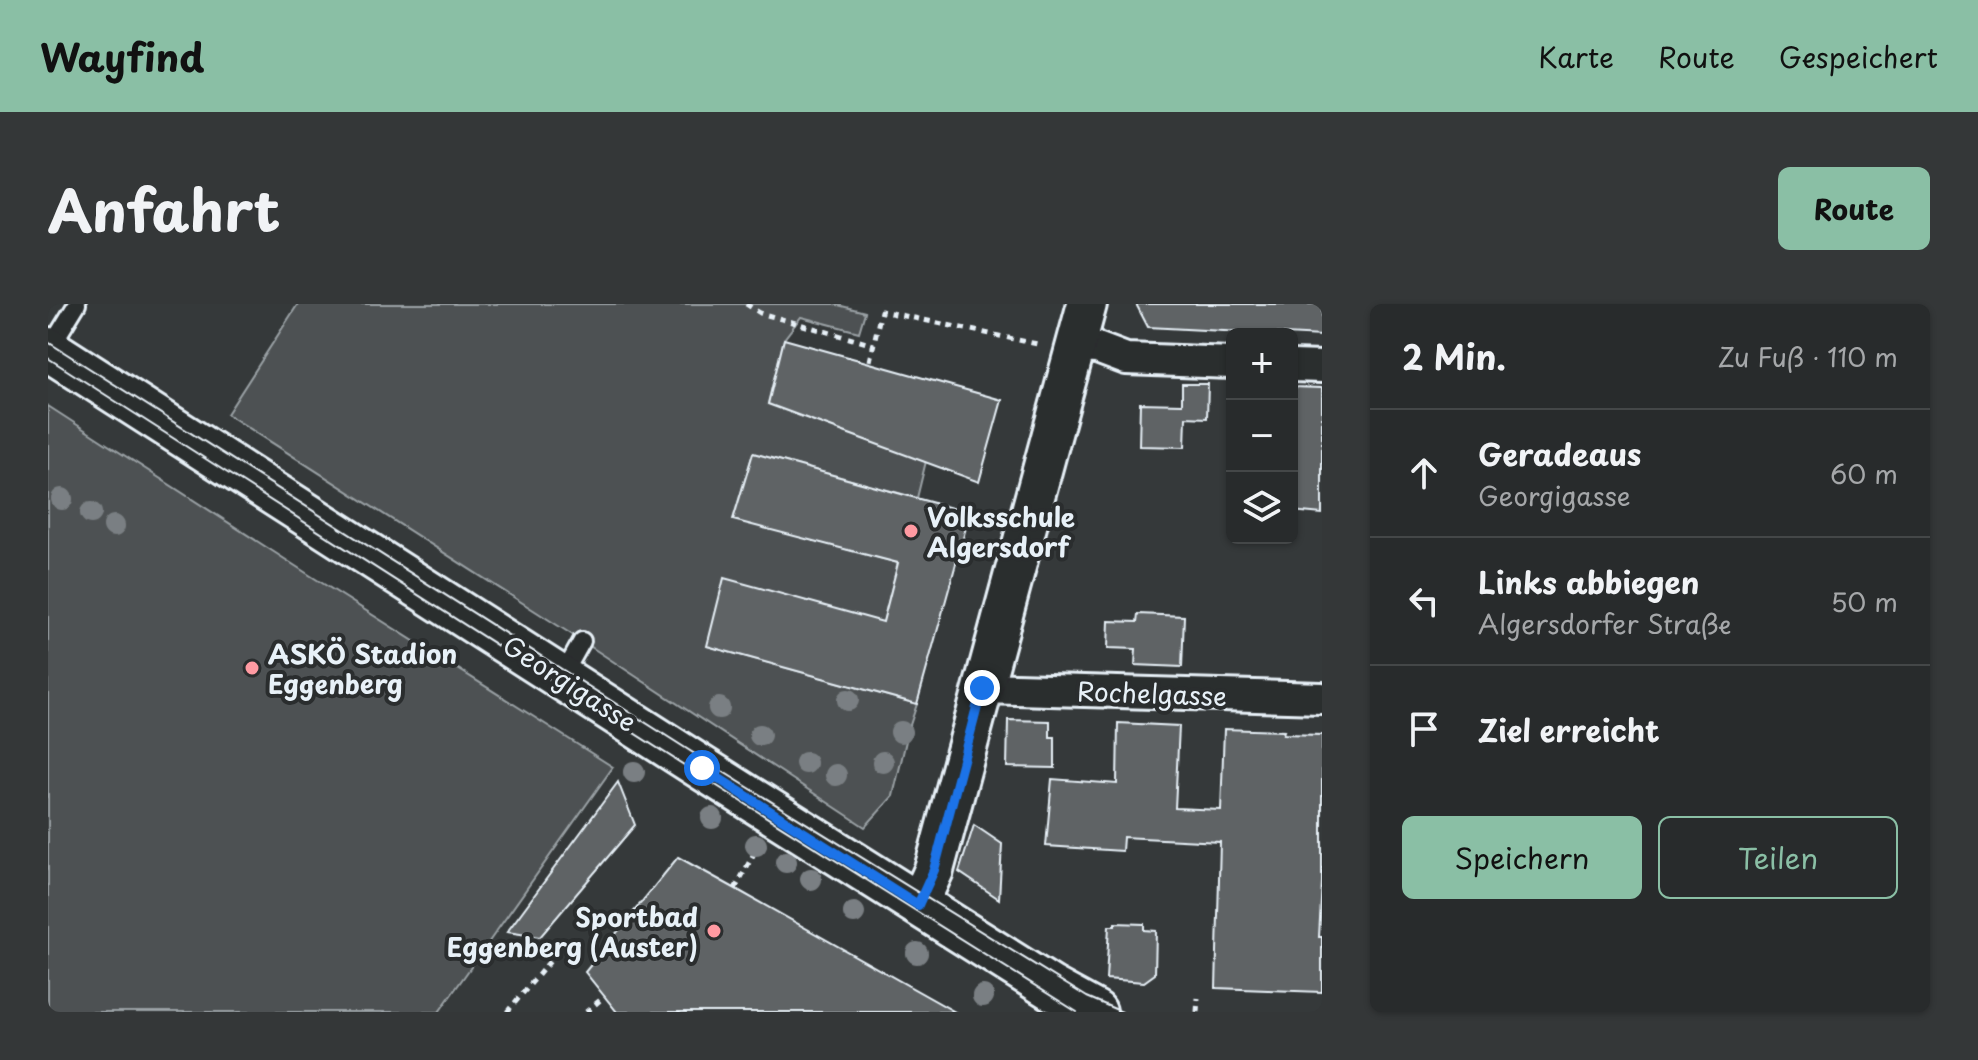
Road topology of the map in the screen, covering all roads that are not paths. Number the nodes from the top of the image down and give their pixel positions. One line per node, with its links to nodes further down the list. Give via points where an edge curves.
1 (77, 304): 4 (lane)
2 (1087, 304): 3 (street)
3 (1060, 346): 5 (street, via 1097,348 1126,359); 10 (street)
4 (48, 349): 9 (main road, Georgigasse)
5 (1226, 363)
6 (1298, 366): 7 (street)
7 (1322, 367)
8 (582, 641): 9 (lane)
9 (561, 678): 12 (main road, Georgigasse)
10 (982, 688): 11 (street, Rochelgasse); 12 (street, via 934,870)
11 (1322, 698)
12 (918, 905): 13 (main road, Georgigasse)
13 (1095, 1012)

